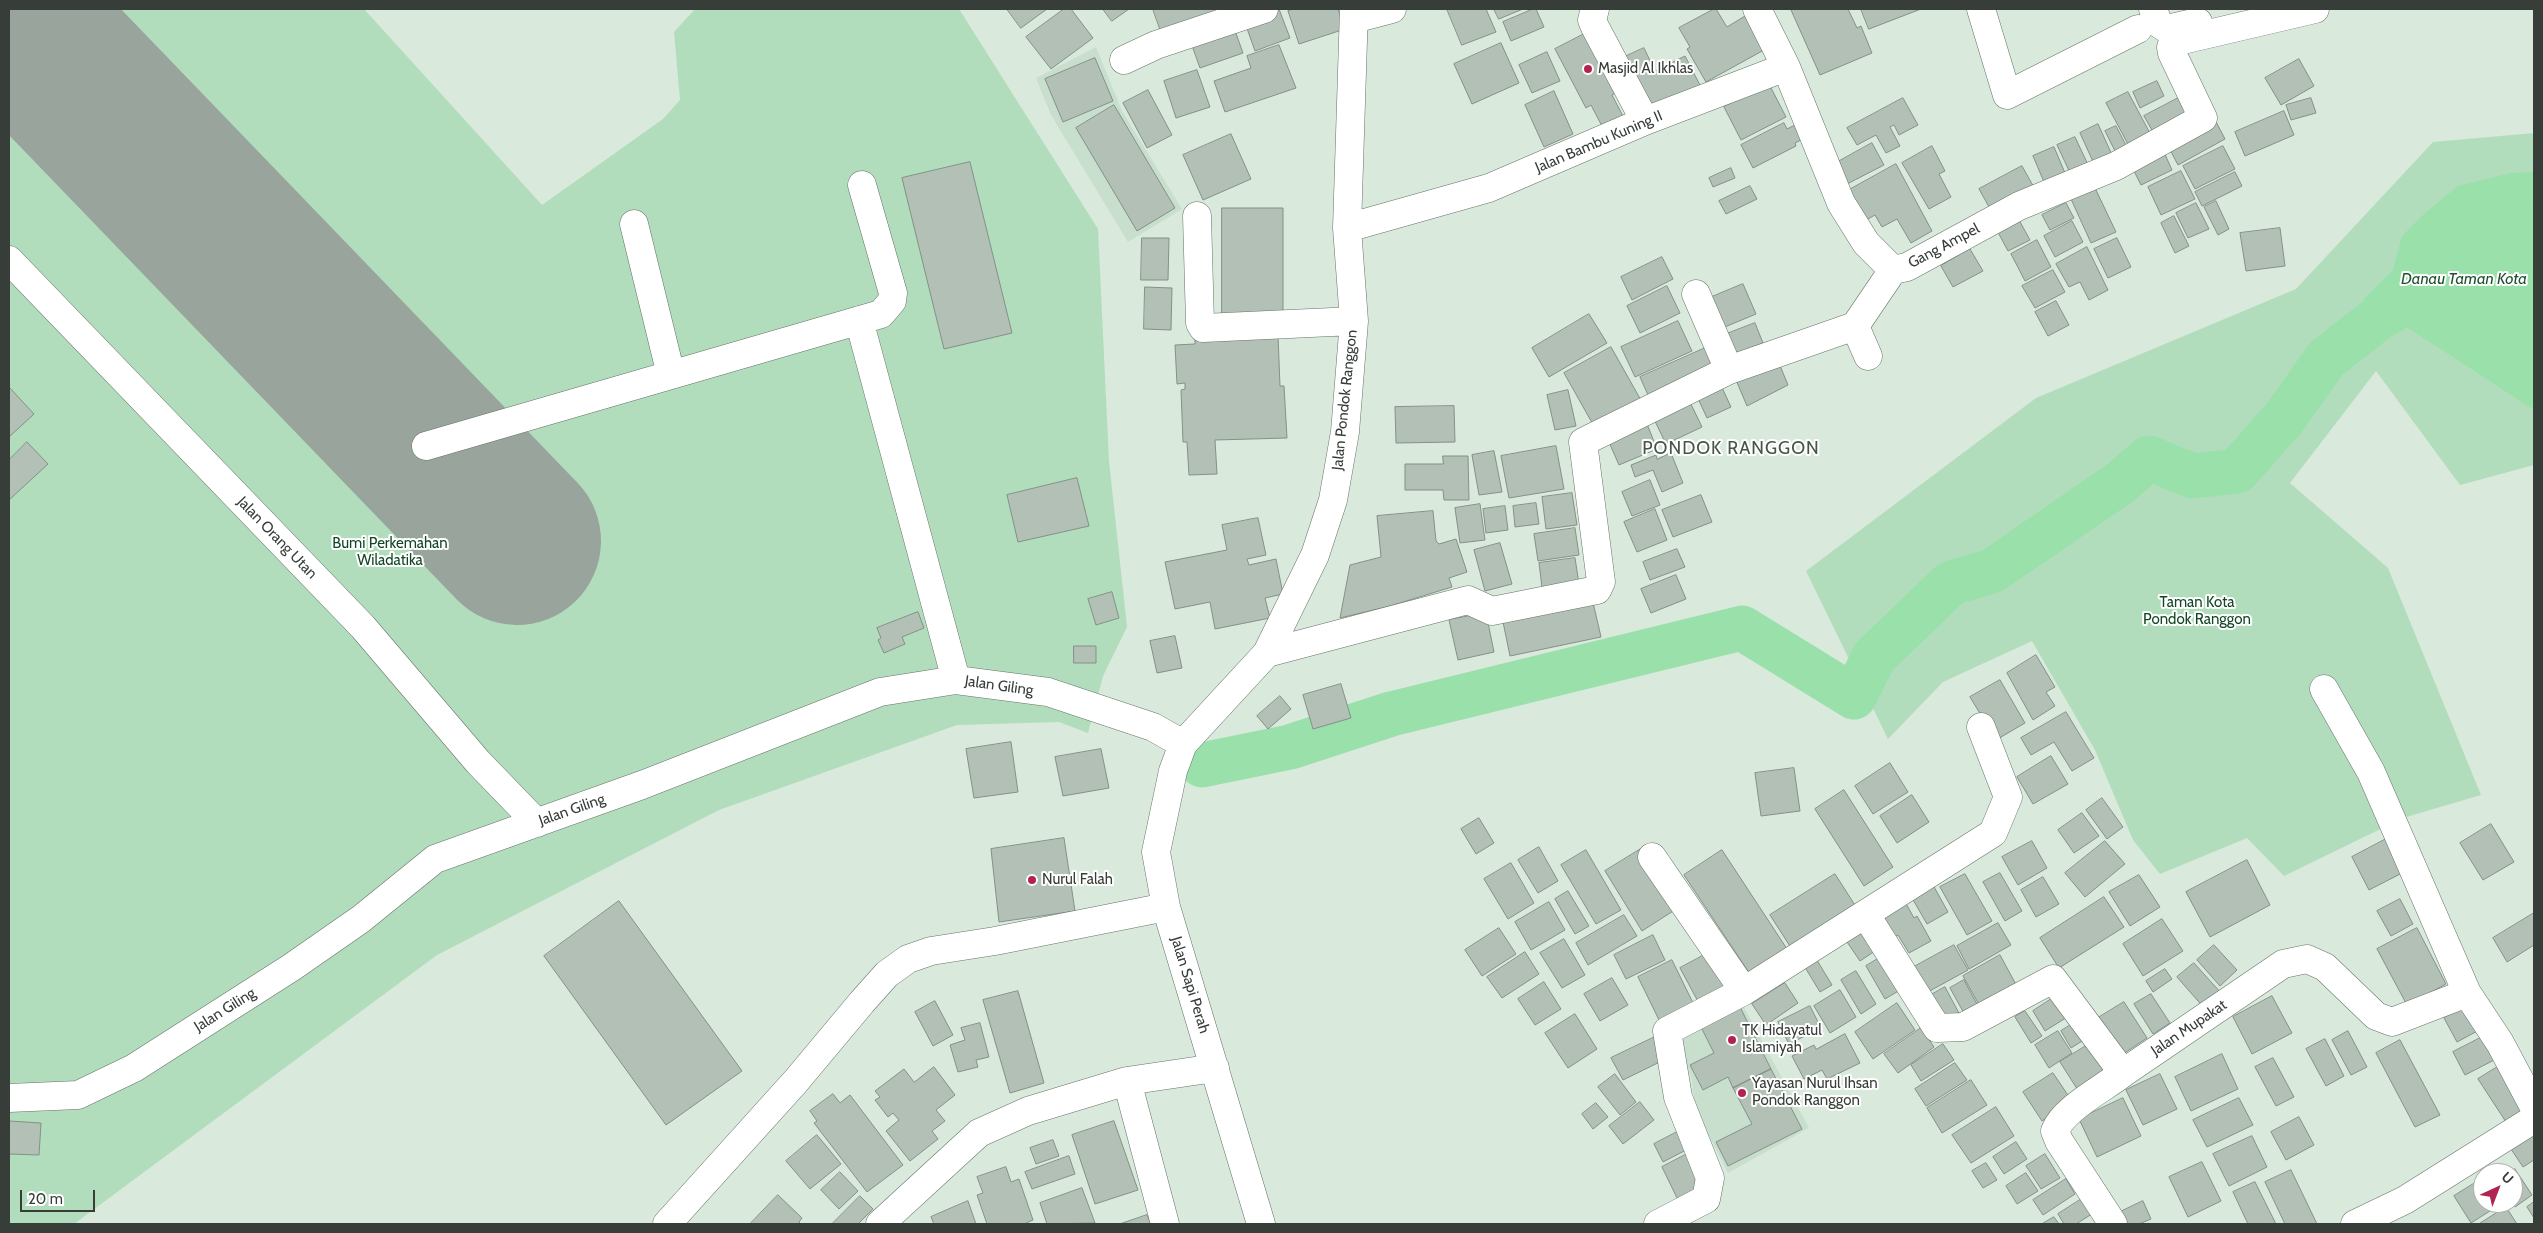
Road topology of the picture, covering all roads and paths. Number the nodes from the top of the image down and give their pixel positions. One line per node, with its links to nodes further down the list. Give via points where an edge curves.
1 (1264, 9): 10 (street, via 1156,45)
2 (1392, 9): 8 (street)
3 (1595, 9): 12 (street, via 1592,20 1595,27)
4 (1757, 9): 11 (street)
5 (1980, 9): 9 (street, via 2007,95)
6 (2245, 9): 9 (street, via 2167,29)
7 (2315, 9): 18 (street, Gang Ampel, via 2172,44 2176,64 2203,118 2116,166 2019,206 1907,267)
8 (1354, 14): 16 (street, Jalan Pondok Ranggon)
9 (2150, 21)
10 (1124, 60)
11 (1786, 67): 12 (street, Jalan Bambu Kuning II); 18 (street, Gang Ampel, via 1841,203 1866,242)
12 (1645, 121): 16 (street, Jalan Bambu Kuning II, via 1488,188)
13 (862, 185): 20 (street, via 893,293 892,302 881,314)
14 (1197, 216): 21 (street, via 1200,323 1203,328)
15 (634, 224): 25 (street)
16 (1347, 228): 21 (street, Jalan Pondok Ranggon)
17 (9, 260): 32 (street, Jalan Orang Utan, via 363,628 478,762)
18 (1892, 270): 22 (street)
19 (1696, 294): 24 (street)
20 (859, 320): 25 (street); 28 (street)
21 (1354, 321): 27 (street, Jalan Pondok Ranggon, via 1345,432 1333,500 1315,555)
22 (1855, 326): 23 (street); 24 (street)
23 (1868, 356)
24 (1728, 370): 27 (street, via 1583,442 1601,582 1597,590 1492,610 1468,600)
25 (671, 375): 26 (street)
26 (426, 446)
27 (1267, 653): 31 (street, Jalan Pondok Ranggon)
28 (956, 680): 31 (street, Jalan Giling, via 1048,692 1153,727); 32 (street, Jalan Giling, via 880,692)
29 (2324, 688): 37 (street, via 2371,772)
30 (1981, 727): 35 (street, via 2008,797 1993,833)
31 (1183, 744): 34 (street, Jalan Sapi Perah, via 1173,771 1156,852)
32 (537, 823): 41 (street, Jalan Giling, via 436,859 361,919 292,967 134,1068 78,1095)
33 (1652, 857): 36 (street)
34 (1166, 907): 38 (street, Jalan Sapi Perah); 45 (street, via 932,951 908,959 887,974)
35 (1866, 915): 36 (street); 39 (street, via 1937,1028 1963,1027 2053,979)
36 (1744, 991): 48 (street, via 1667,1031 1678,1097 1710,1178 1706,1199)
37 (2467, 993): 39 (street, Jalan Mupakat, via 2392,1022 2376,1016 2325,967 2306,959 2283,964); 42 (street, via 2500,1043)
38 (1215, 1068): 40 (street); 47 (street, Jalan Sapi Perah)
39 (2123, 1073): 49 (street, Jalan Mupakat, via 2067,1114 2058,1122 2055,1131)
40 (1127, 1081): 44 (street, via 1028,1111 979,1133); 46 (street)
41 (9, 1098)
42 (2534, 1107)
43 (2534, 1119): 50 (street, via 2405,1200)
44 (891, 1219)
45 (667, 1224)
46 (1166, 1224)
47 (1261, 1224)
48 (1658, 1224)
49 (2113, 1224)
50 (2355, 1224)

